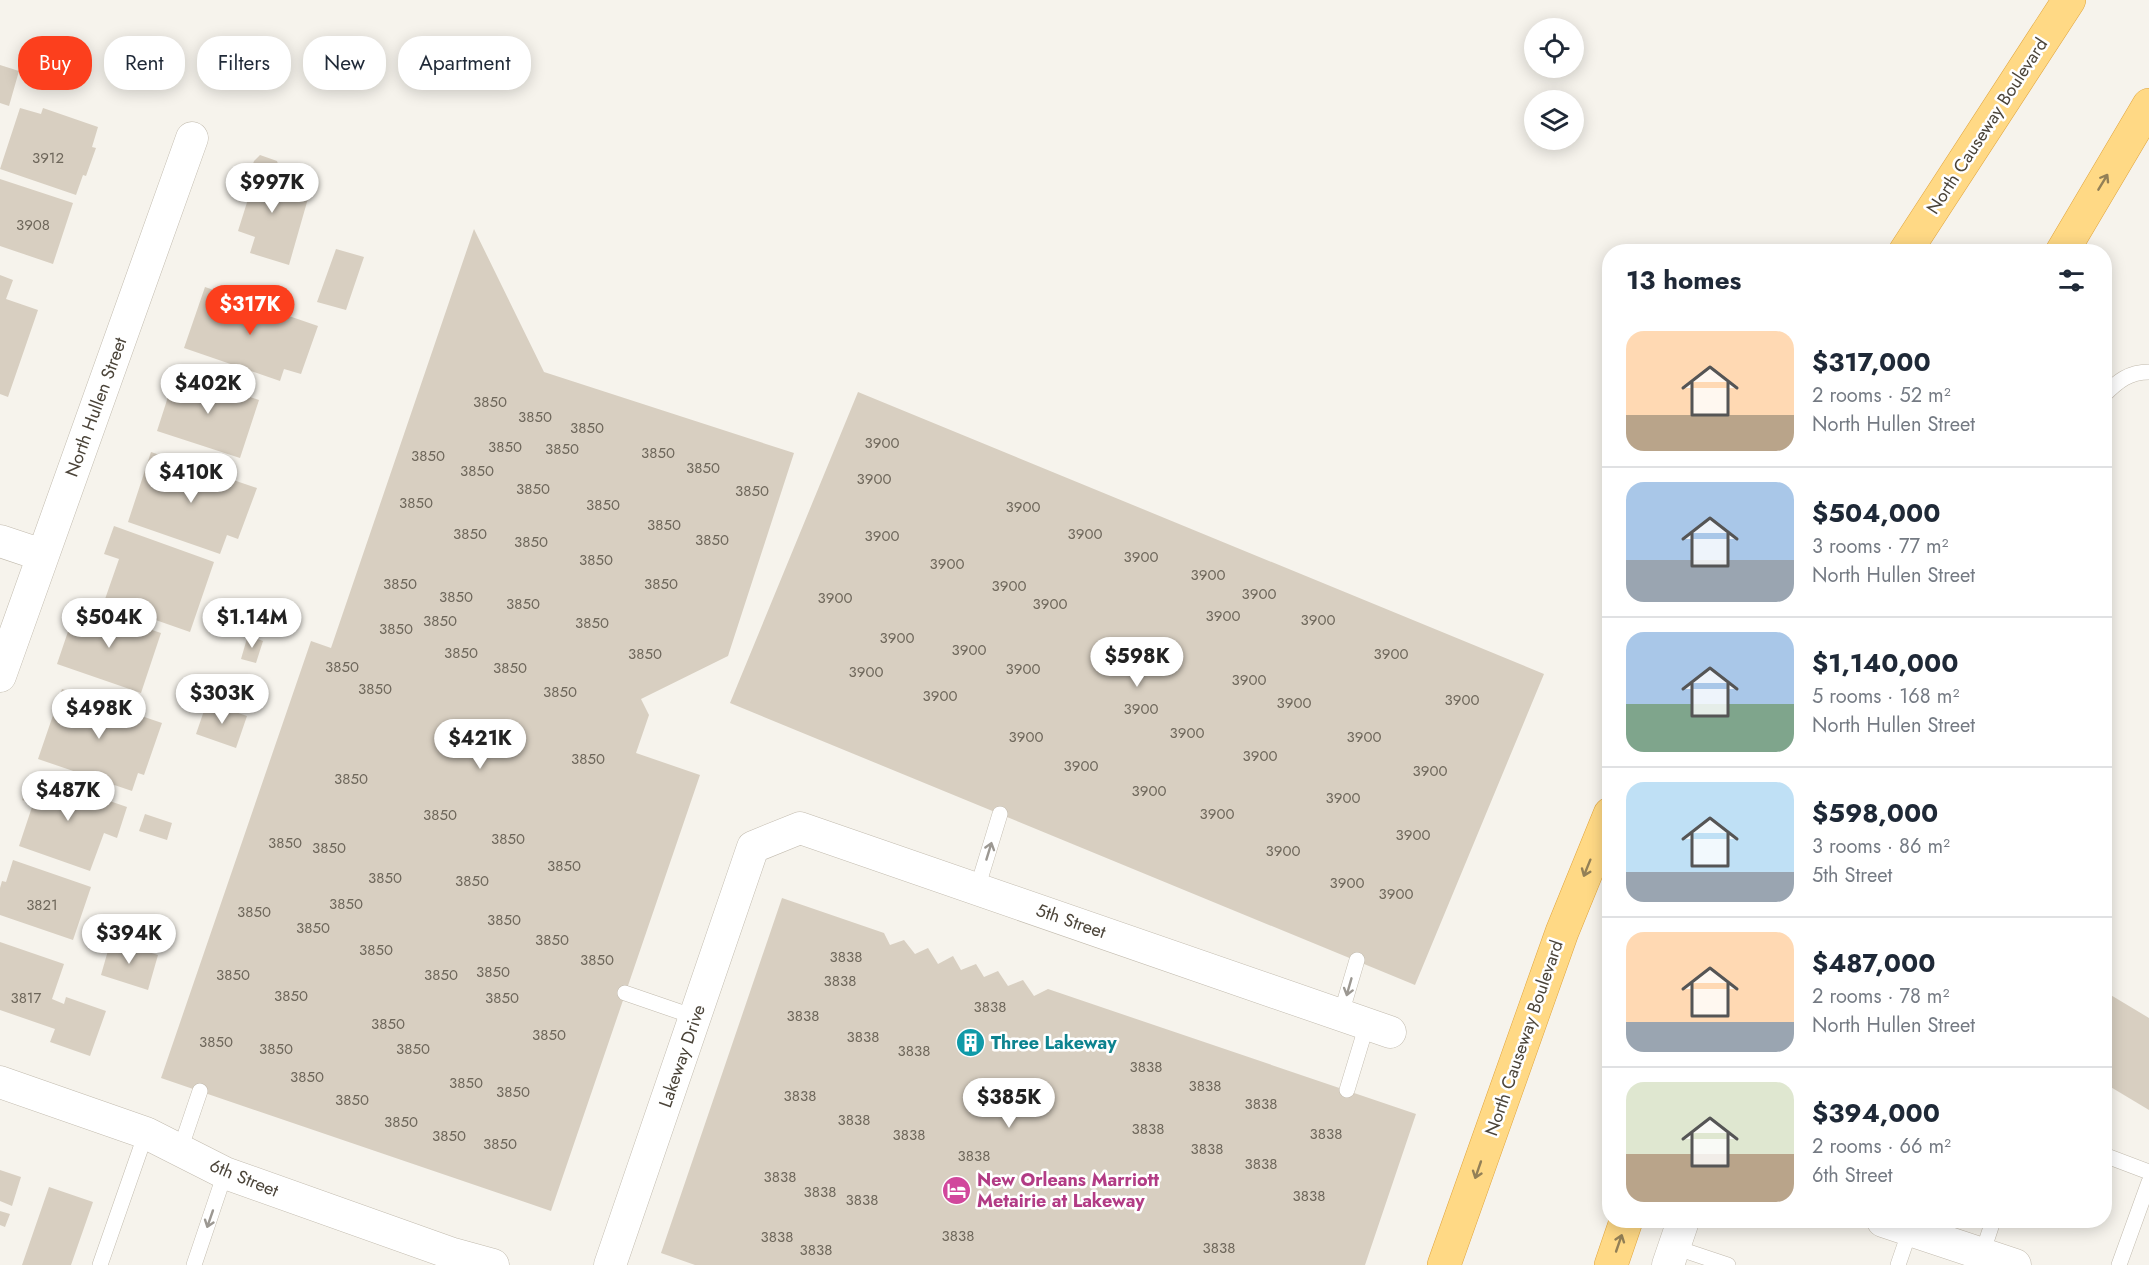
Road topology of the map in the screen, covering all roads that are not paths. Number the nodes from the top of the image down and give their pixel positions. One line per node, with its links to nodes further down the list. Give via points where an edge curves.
1 (2069, 0): 4 (highway, North Causeway Boulevard)
2 (2149, 105): 5 (highway, one-way to 2)
3 (192, 138): 9 (street, North Hullen Street)
4 (1910, 244)
5 (2067, 244)
6 (2149, 372): 7 (lane, via 2132,374)
7 (2112, 387)
8 (0, 541): 9 (street)
9 (42, 555): 10 (street, North Hullen Street)
10 (0, 676)
11 (1000, 814): 14 (lane, one-way to 11)
12 (1602, 834): 39 (highway, North Causeway Boulevard, one-way to 39, via 1562,932)
13 (753, 848): 14 (street, 5th Street, via 800,828); 17 (street, Lakeway Drive)
14 (977, 889): 18 (street, 5th Street)
15 (1357, 960): 18 (lane, one-way to 18)
16 (626, 993): 17 (lane)
17 (695, 1017): 38 (street, Lakeway Drive)
18 (1366, 1023): 20 (lane)
19 (0, 1082): 22 (street, 6th Street)
20 (1347, 1090)
21 (200, 1091): 23 (lane)
22 (146, 1133): 23 (street, 6th Street); 35 (lane)
23 (180, 1150): 26 (street, 6th Street)
24 (2112, 1158): 25 (lane)
25 (2149, 1172)
26 (225, 1173): 34 (street, 6th Street); 36 (lane, one-way to 36)
27 (2149, 1182): 44 (lane)
28 (1624, 1228): 40 (highway, one-way to 28)
29 (1891, 1228): 42 (lane)
30 (1905, 1228): 33 (street)
31 (1991, 1228): 33 (lane)
32 (1675, 1244): 41 (lane)
33 (1982, 1254): 43 (street)
34 (452, 1260): 37 (street, 6th Street)
35 (100, 1265)
36 (194, 1265)
37 (493, 1265)
38 (610, 1265)
39 (1444, 1265)
40 (1611, 1265)
41 (1728, 1265)
42 (1898, 1265)
43 (2015, 1265)
44 (2119, 1265)

